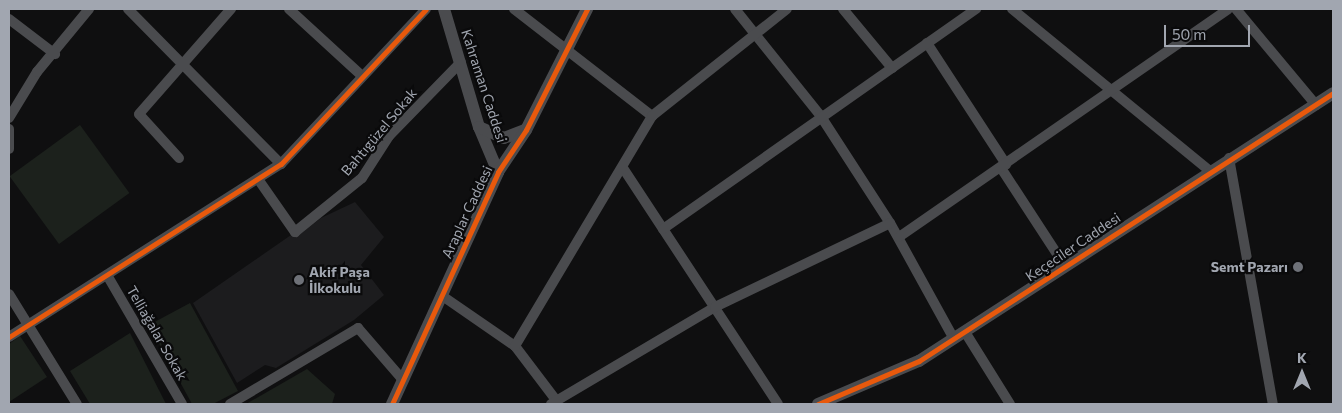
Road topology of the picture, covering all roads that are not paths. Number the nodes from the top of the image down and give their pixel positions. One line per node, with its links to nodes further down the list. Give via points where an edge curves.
1 (89, 9): 20 (street)
2 (128, 9): 22 (street)
3 (231, 9): 22 (street)
4 (289, 9): 24 (street)
5 (426, 9): 24 (street)
6 (444, 9): 21 (street, Kahraman Caddesi)
7 (514, 9): 19 (street)
8 (587, 9): 19 (street, Araplar Caddesi)
9 (735, 9): 17 (street)
10 (787, 9): 17 (street)
11 (843, 9): 23 (street)
12 (976, 9): 18 (street)
13 (1012, 9): 25 (street)
14 (1228, 9): 25 (street)
15 (1236, 9): 27 (street)
16 (9, 19): 20 (street)
17 (753, 32): 28 (street); 29 (street)
18 (927, 43): 23 (street); 38 (street)
19 (563, 51): 29 (street); 33 (street, Araplar Caddesi)
20 (55, 54): 30 (street, via 38,72)
21 (460, 62): 31 (street, Kahraman Caddesi); 42 (street, Bahtıgüzel Sokak, via 389,136 362,178 295,232)
22 (183, 64): 35 (street, via 139,114); 37 (street)
23 (892, 68): 28 (street)
24 (362, 75): 37 (street)
25 (1116, 89): 38 (street); 40 (street)
26 (1333, 94): 27 (street, Keçeciler Caddesi)
27 (1316, 105): 36 (street, Keçeciler Caddesi)
28 (820, 115): 43 (street); 44 (street)
29 (652, 116): 39 (street)
30 (9, 118)
31 (479, 128): 33 (street, via 504,138); 41 (street, Kahraman Caddesi)
32 (9, 129): 34 (street)
33 (526, 130): 41 (street, Araplar Caddesi)
34 (9, 149)
35 (179, 158)
36 (1229, 158): 40 (street, Keçeciler Caddesi); 64 (street)
37 (281, 164): 42 (street)
38 (1003, 166): 45 (street); 46 (street)
39 (623, 168): 44 (street); 54 (street)
40 (1209, 170): 46 (street, Keçeciler Caddesi)
41 (498, 172): 49 (street, Araplar Caddesi)
42 (258, 179): 47 (street)
43 (890, 223): 45 (street); 50 (street)
44 (663, 229): 50 (street)
45 (899, 237): 52 (street)
46 (1065, 266): 52 (street, Keçeciler Caddesi)
47 (108, 275): 51 (street); 58 (street, Telliağalar Sokak)
48 (9, 294): 51 (street)
49 (441, 295): 54 (street); 55 (street, Araplar Caddesi)
50 (714, 308): 56 (street); 61 (street)
51 (26, 325): 53 (street); 57 (street)
52 (960, 335): 62 (street, Keçeciler Caddesi, via 919,361); 63 (street)
53 (9, 337)
54 (515, 346): 56 (street)
55 (403, 380): 59 (street, via 358,328); 60 (street, Araplar Caddesi)
56 (553, 402)
57 (77, 404)
58 (182, 404)
59 (230, 404)
60 (392, 404)
61 (778, 404)
62 (818, 404)
63 (1010, 404)
64 (1273, 404)

